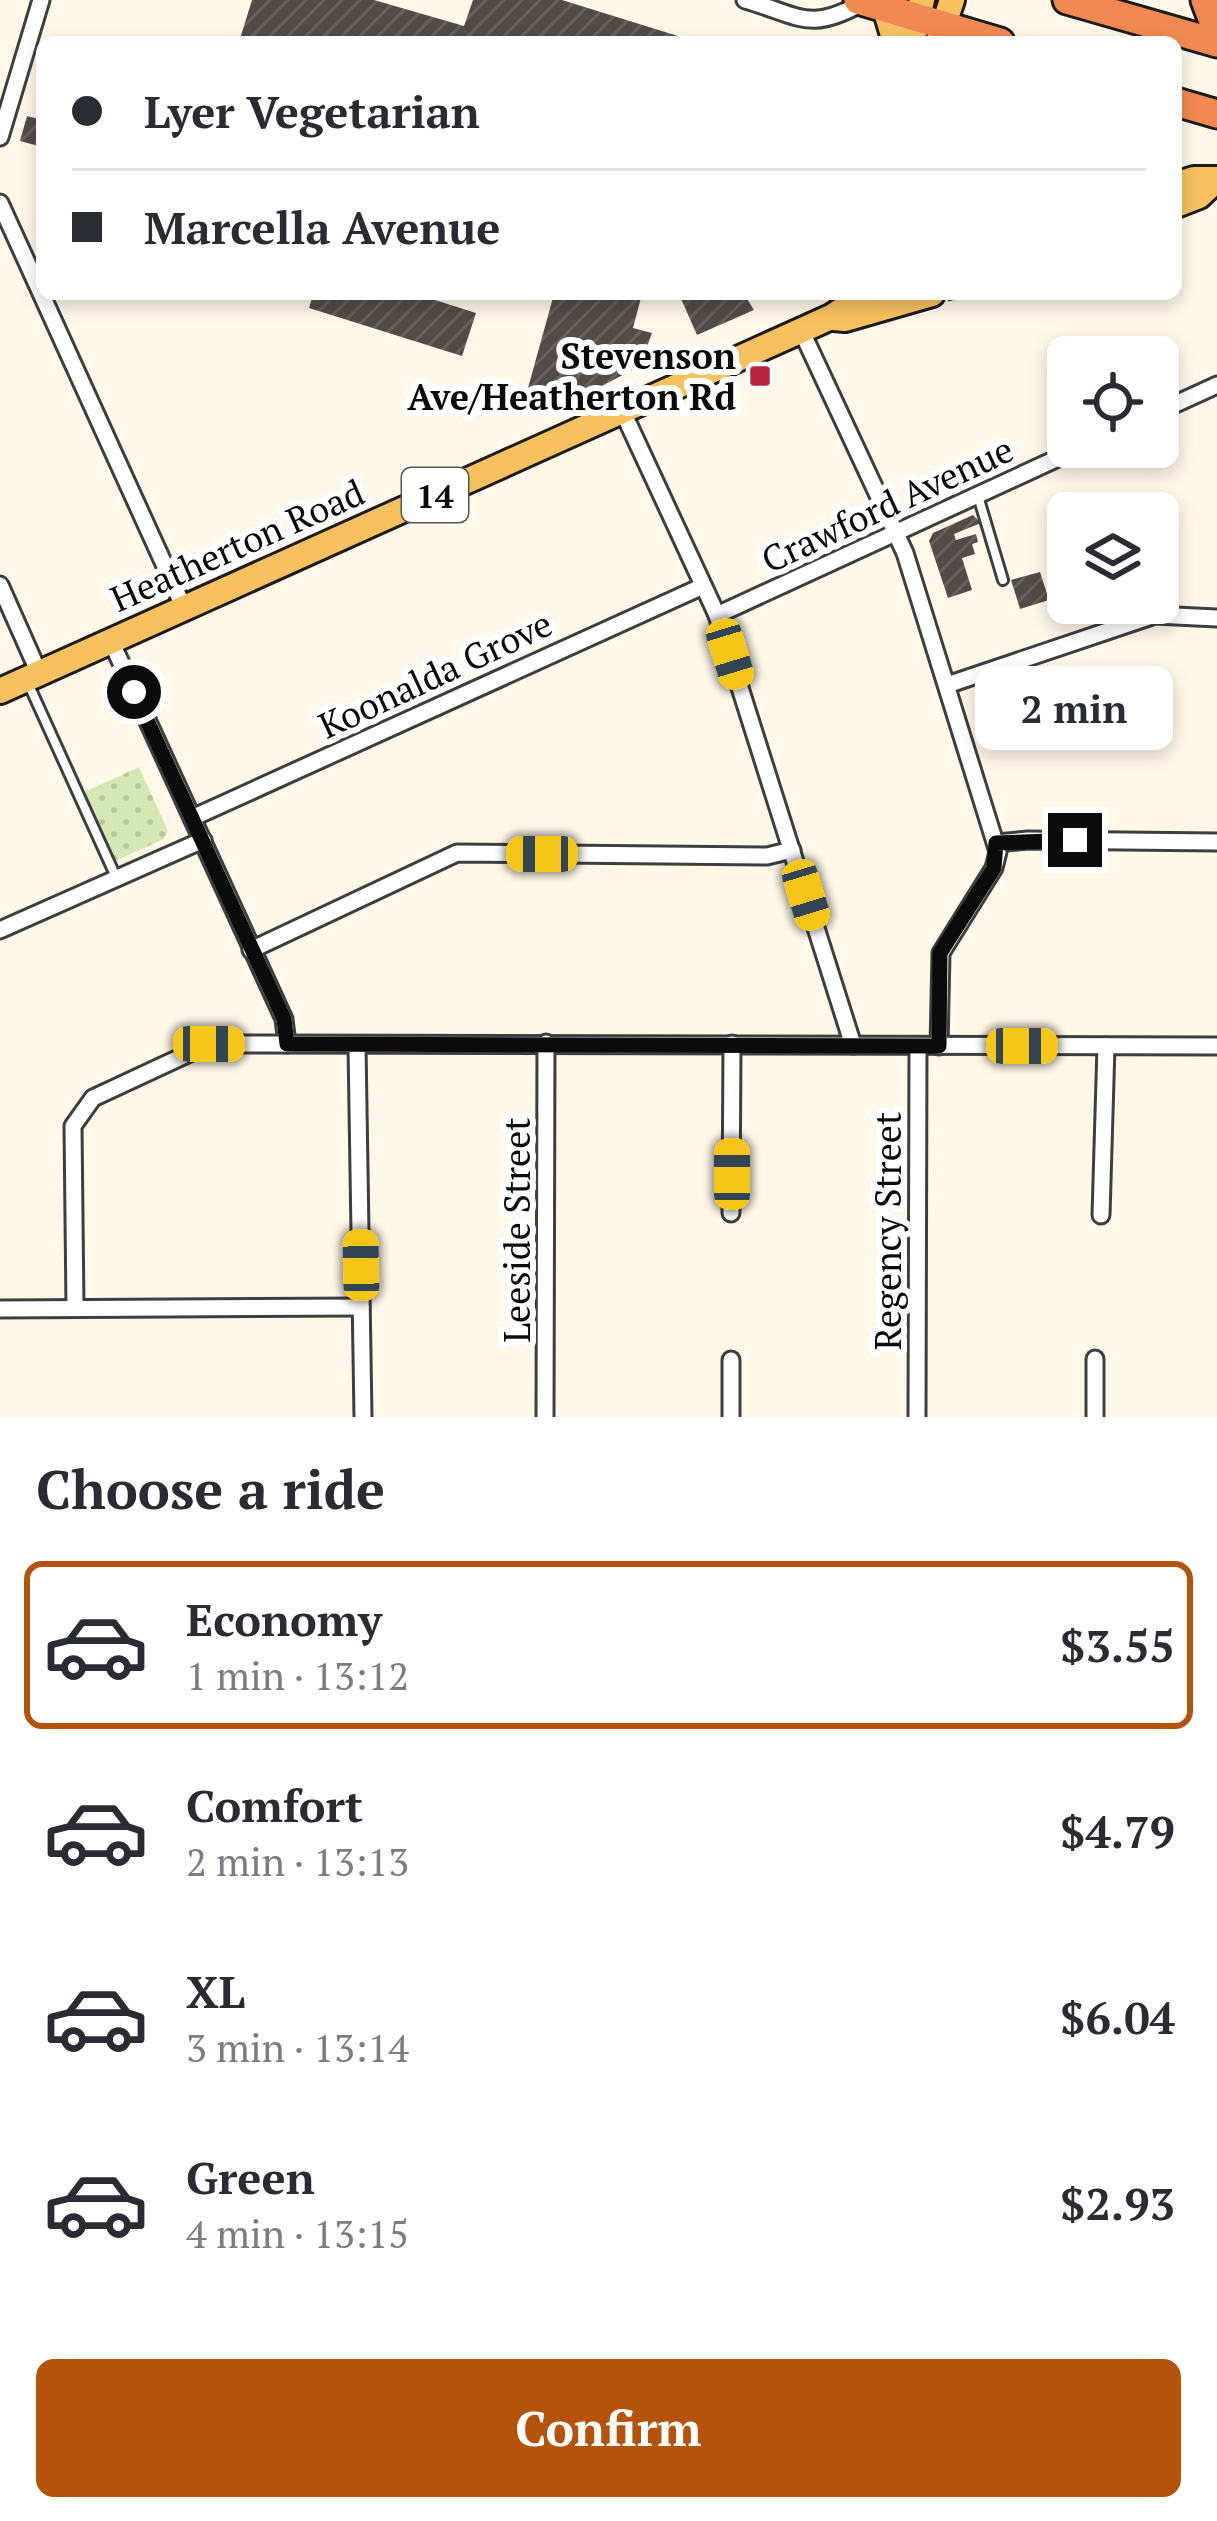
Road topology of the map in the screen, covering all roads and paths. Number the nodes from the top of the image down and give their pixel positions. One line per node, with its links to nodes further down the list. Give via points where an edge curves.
1 (41, 0): 14 (street)
2 (1067, 0): 7 (highway)
3 (1154, 0): 7 (highway)
4 (1204, 0): 9 (highway)
5 (751, 2): 6 (street, via 816,22)
6 (869, 3): 8 (highway); 10 (main road)
7 (1118, 14): 12 (highway)
8 (931, 21): 11 (highway)
9 (1217, 32)
10 (891, 36)
11 (980, 36)
12 (1217, 43)
13 (1196, 108): 15 (highway)
14 (0, 137)
15 (1217, 138)
16 (0, 202): 17 (street)
17 (36, 281)
18 (44, 300): 32 (street)
19 (858, 300): 21 (main road, Heatherton Road / 14)
20 (910, 300): 21 (main road, Heatherton Road / 14)
21 (831, 317): 22 (main road, Heatherton Road / 14)
22 (801, 330): 25 (main road, Heatherton Road / 14); 28 (street)
23 (1217, 386): 24 (street)
24 (1179, 403)
25 (622, 410): 31 (street); 32 (main road, Heatherton Road / 14)
26 (1047, 463): 27 (street, Crawford Avenue)
27 (978, 495): 28 (street, Crawford Avenue); 29 (lane)
28 (896, 532): 33 (street, Crawford Avenue); 37 (street)
29 (1004, 580)
30 (0, 585): 36 (street)
31 (703, 586): 33 (street); 39 (street, Koonalda Grove)
32 (184, 608): 35 (main road, Heatherton Road / 14)
33 (717, 615): 43 (street)
34 (1217, 618): 37 (street, via 1155,615)
35 (111, 641): 36 (main road, Heatherton Road / 14); 39 (street)
36 (33, 676): 38 (main road, Heatherton Road / 14); 44 (lane)
37 (946, 685): 42 (street)
38 (0, 691)
39 (192, 818): 40 (street)
40 (203, 840): 44 (street); 46 (street)
41 (1217, 842): 42 (street)
42 (996, 843): 53 (street, via 997,864 940,953)
43 (792, 850): 46 (street, via 458,853); 50 (street)
44 (117, 878): 45 (street)
45 (0, 929)
46 (251, 950): 48 (street, via 284,1019)
47 (546, 1043): 49 (street); 51 (street); 64 (street, Leeside Street)
48 (287, 1044): 51 (street); 59 (street, via 209,1044 93,1098 73,1126)
49 (732, 1044): 50 (street); 56 (street)
50 (853, 1045): 52 (street)
51 (358, 1046): 58 (street)
52 (917, 1046): 53 (street); 66 (street, Regency Street)
53 (939, 1046): 54 (street)
54 (1106, 1046): 55 (street); 57 (street)
55 (1217, 1046)
56 (731, 1213)
57 (1101, 1214)
58 (362, 1307): 59 (street); 63 (street)
59 (75, 1308): 60 (street)
60 (0, 1310)
61 (1095, 1359): 67 (street)
62 (731, 1360): 65 (street)
63 (363, 1417)
64 (545, 1417)
65 (731, 1417)
66 (917, 1417)
67 (1096, 1417)

